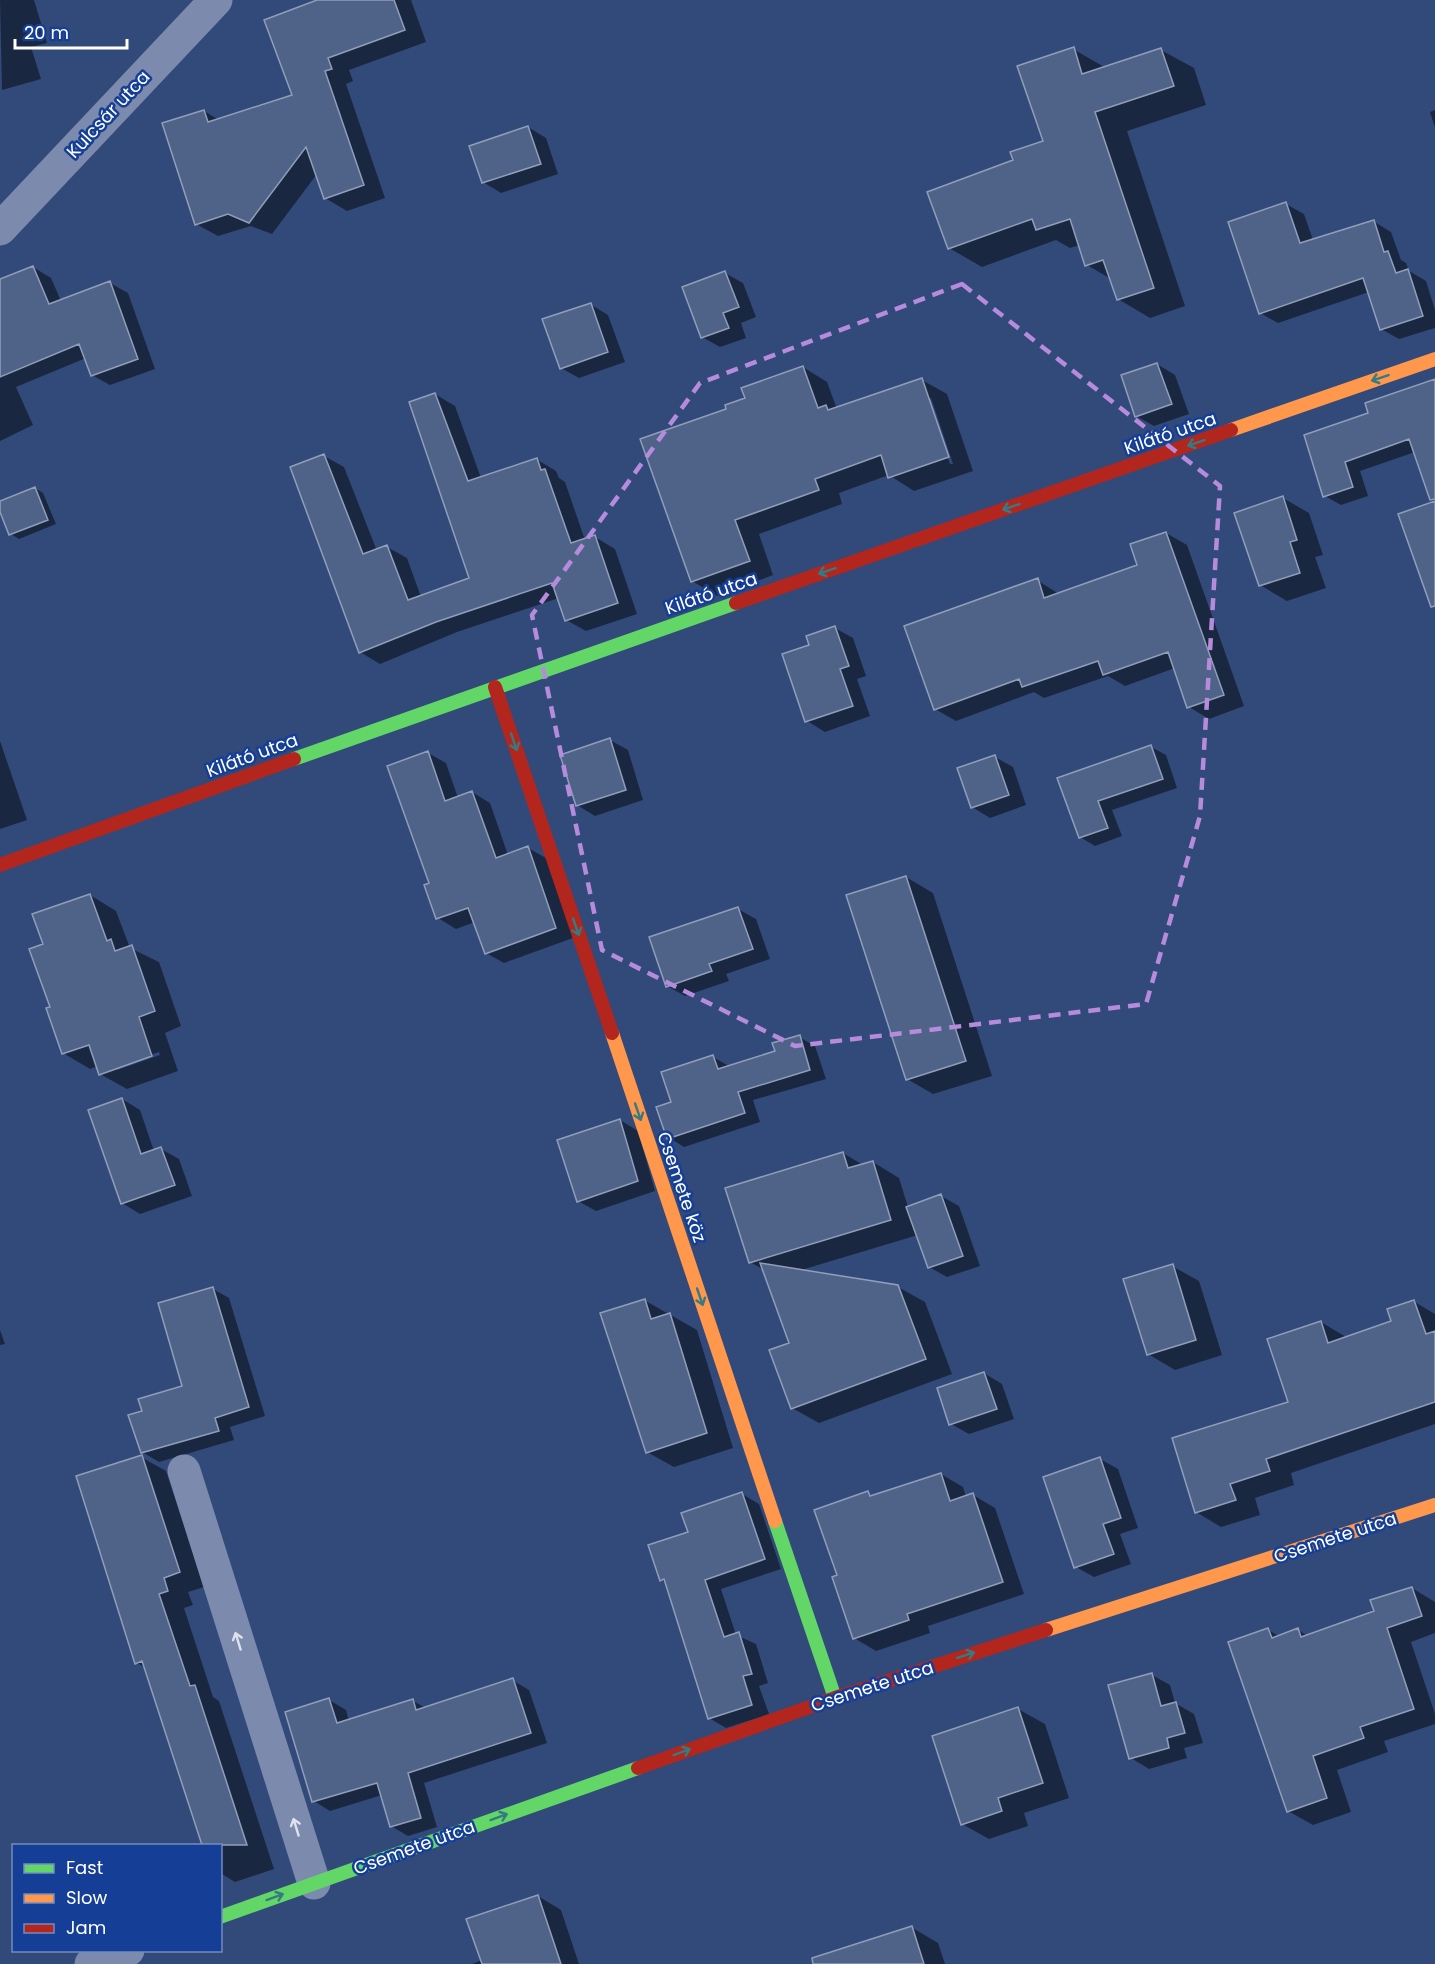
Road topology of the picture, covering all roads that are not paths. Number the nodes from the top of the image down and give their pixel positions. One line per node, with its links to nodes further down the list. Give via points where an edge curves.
1 (216, 0): 2 (street, Kulcsár utca)
2 (0, 229)
3 (1435, 359): 4 (street, Kilátó utca, one-way to 4)
4 (495, 687): 5 (street, Kilátó utca); 8 (street, Csemete köz, one-way to 8)
5 (0, 865)
6 (184, 1471): 9 (street, one-way to 6)
7 (1435, 1505): 8 (street, Csemete utca, one-way to 7)
8 (835, 1698): 9 (street, Csemete utca, one-way to 8)
9 (314, 1883): 10 (street, Csemete utca, one-way to 9)
10 (222, 1916)
11 (123, 1952): 12 (street)
12 (91, 1964)

